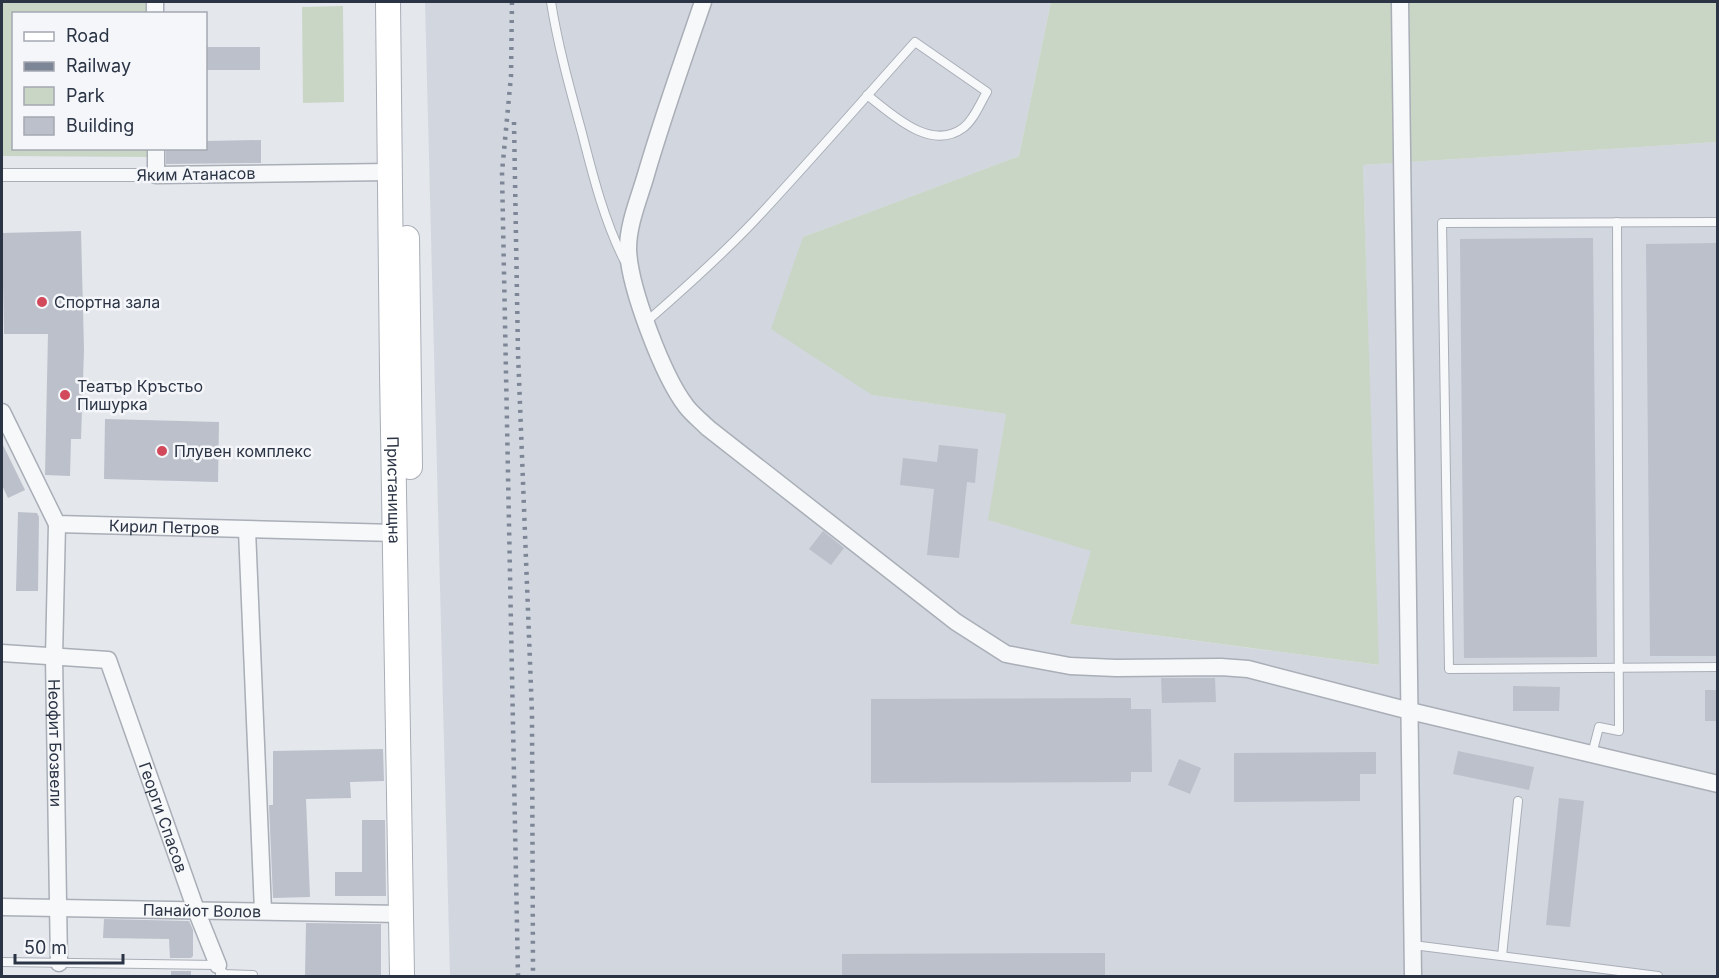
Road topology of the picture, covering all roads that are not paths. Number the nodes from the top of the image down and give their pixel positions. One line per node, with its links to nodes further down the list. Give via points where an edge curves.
1 (388, 2): 8 (main road, Пристанищна)
2 (404, 2): 39 (main road, Пристанищна)
3 (551, 2): 13 (lane, via 566,74 610,233)
4 (703, 2): 13 (street, via 631,225)
5 (1400, 2): 23 (street)
6 (867, 95): 6 (lane, via 919,132 934,135 963,128 987,92 915,42); 14 (lane, via 755,220)
7 (156, 150): 10 (street)
8 (390, 172): 10 (street, Яким Атанасов); 18 (main road, Пристанищна)
9 (2, 175): 10 (street, Яким Атанасов)
10 (156, 175)
11 (1617, 222): 12 (lane); 22 (lane); 22 (lane, via 1442,223 1449,669)
12 (1718, 222)
13 (630, 271): 14 (street)
14 (646, 322): 23 (street, via 672,384 686,407 708,428 956,622 1006,654 1070,666 1248,669)
15 (2, 412): 16 (street)
16 (57, 524): 17 (street, Кирил Петров); 20 (street, Неофит Бозвели)
17 (247, 530): 18 (street, Кирил Петров); 30 (street)
18 (395, 533): 31 (main road, Пристанищна)
19 (2, 653): 20 (street)
20 (54, 657): 28 (street, Неофит Бозвели); 29 (street, Георги Спасов, via 108,660)
21 (1718, 667): 22 (lane)
22 (1619, 668): 24 (lane, via 1619,731 1599,727)
23 (1410, 711): 24 (street); 32 (street)
24 (1592, 754): 25 (street)
25 (1718, 784)
26 (1518, 801): 33 (lane)
27 (2, 907): 28 (street, Панайот Волов)
28 (58, 908): 29 (street, Панайот Волов); 35 (street, Неофит Бозвели)
29 (196, 910): 30 (street, Панайот Волов); 36 (street, Георги Спасов)
30 (263, 911): 31 (street, Панайот Волов)
31 (402, 914): 38 (main road, Пристанищна)
32 (1413, 945): 33 (lane); 40 (street)
33 (1502, 956): 41 (lane)
34 (2, 963): 35 (lane)
35 (58, 963): 36 (lane)
36 (221, 972): 37 (lane)
37 (253, 975)
38 (402, 976)
39 (417, 976)
40 (1413, 976)
41 (1658, 976)

